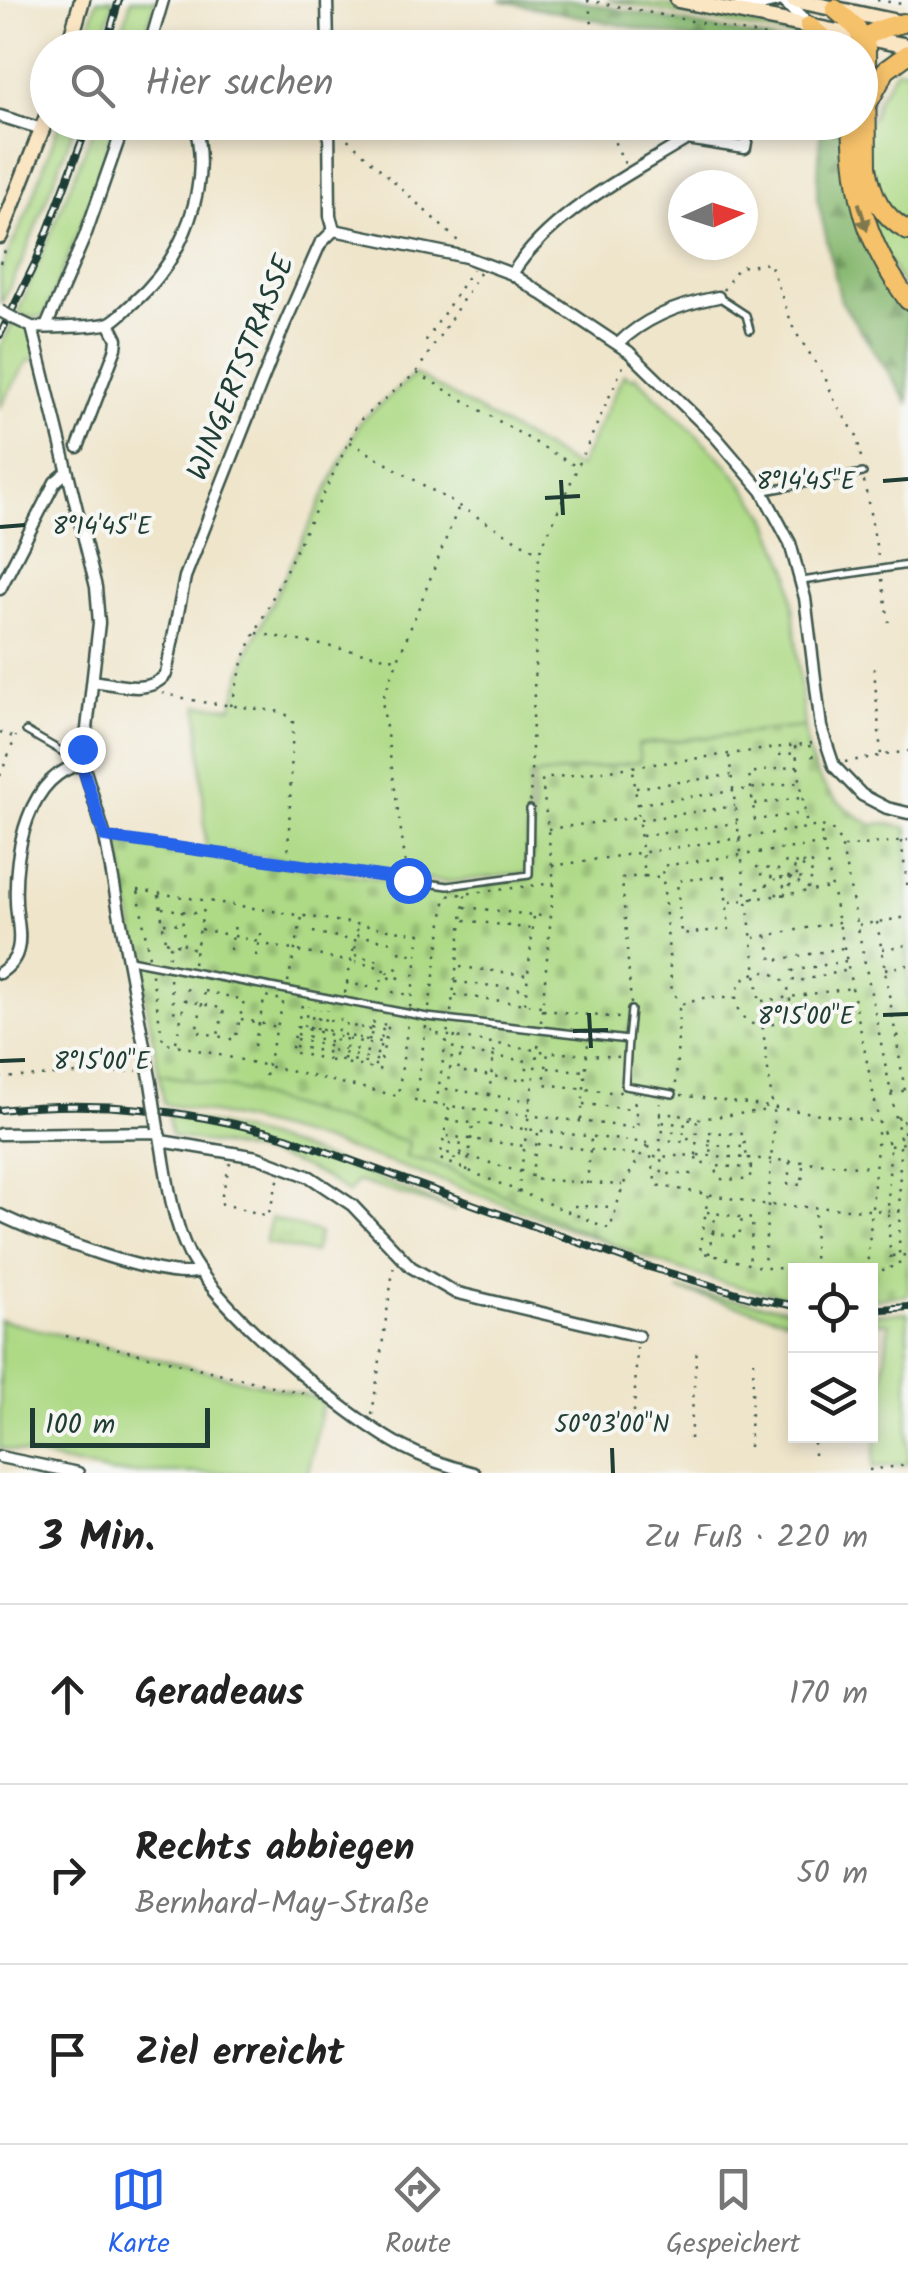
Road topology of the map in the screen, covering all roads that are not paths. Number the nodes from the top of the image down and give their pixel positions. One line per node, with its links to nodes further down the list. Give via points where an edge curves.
1 (71, 0): 12 (main road)
2 (82, 0): 13 (main road)
3 (162, 0): 14 (street)
4 (327, 0): 15 (street)
5 (678, 0): 9 (main road)
6 (781, 0): 9 (street); 11 (street)
7 (794, 0): 8 (main road)
8 (834, 9): 10 (main road); 18 (highway)
9 (731, 10): 11 (main road)
10 (906, 17): 19 (highway)
11 (809, 26): 16 (highway); 17 (main road)
12 (68, 30)
13 (72, 30)
14 (154, 30)
15 (328, 30)
16 (814, 30)
17 (822, 30)
18 (851, 30)
19 (878, 32)
20 (878, 44): 21 (main road)
21 (908, 46)
22 (908, 54): 23 (highway)
23 (878, 85)
24 (0, 116): 25 (street)
25 (30, 126)
26 (38, 140): 37 (main road)
27 (119, 140): 44 (street)
28 (197, 140): 42 (street, via 201,172 183,234 156,280)
29 (330, 140): 35 (street)
30 (686, 140): 38 (street, via 556,224)
31 (694, 140): 32 (street, via 745,148)
32 (746, 140)
33 (852, 140): 40 (highway, one-way to 40, via 860,208)
34 (867, 140): 36 (highway, via 870,186 885,214)
35 (334, 230): 38 (street); 54 (street, WINGERTSTRASSE, via 320,244 284,328 186,577 166,674 152,686)
36 (908, 232)
37 (0, 236)
38 (512, 274): 46 (street)
39 (718, 297): 45 (lane, via 746,315); 46 (street, via 646,322)
40 (908, 300)
41 (0, 311): 43 (street, bridge)
42 (110, 323): 44 (street); 47 (street, via 116,348)
43 (32, 326): 44 (street); 48 (street)
44 (46, 327)
45 (750, 330)
46 (618, 344): 50 (street, via 715,436)
47 (78, 447)
48 (67, 472): 53 (street, via 55,482); 54 (street, via 96,587)
49 (863, 473): 50 (lane)
50 (762, 492): 52 (street)
51 (908, 565): 52 (lane)
52 (802, 581): 58 (street, via 824,740 834,766 862,796)
53 (0, 589)
54 (92, 681): 56 (street)
55 (26, 731): 56 (lane)
56 (82, 764): 59 (street); 61 (street, via 65,768 38,795 16,874 18,949)
57 (530, 809): 59 (lane, via 529,873 448,886)
58 (908, 813)
59 (105, 837): 60 (street)
60 (127, 959): 63 (lane, via 410,1014); 66 (street, bridge)
61 (0, 973)
62 (631, 1010): 63 (lane)
63 (628, 1040): 64 (lane, via 629,1086)
64 (673, 1094)
65 (0, 1134): 66 (street)
66 (160, 1134): 68 (street, via 177,1224); 69 (street, via 282,1166 327,1186 439,1286)
67 (0, 1215): 68 (street, via 74,1247 181,1274)
68 (200, 1272): 72 (street, via 262,1338 370,1426 403,1447)
69 (638, 1336)
70 (0, 1457): 71 (street)
71 (78, 1473)
72 (474, 1473)

